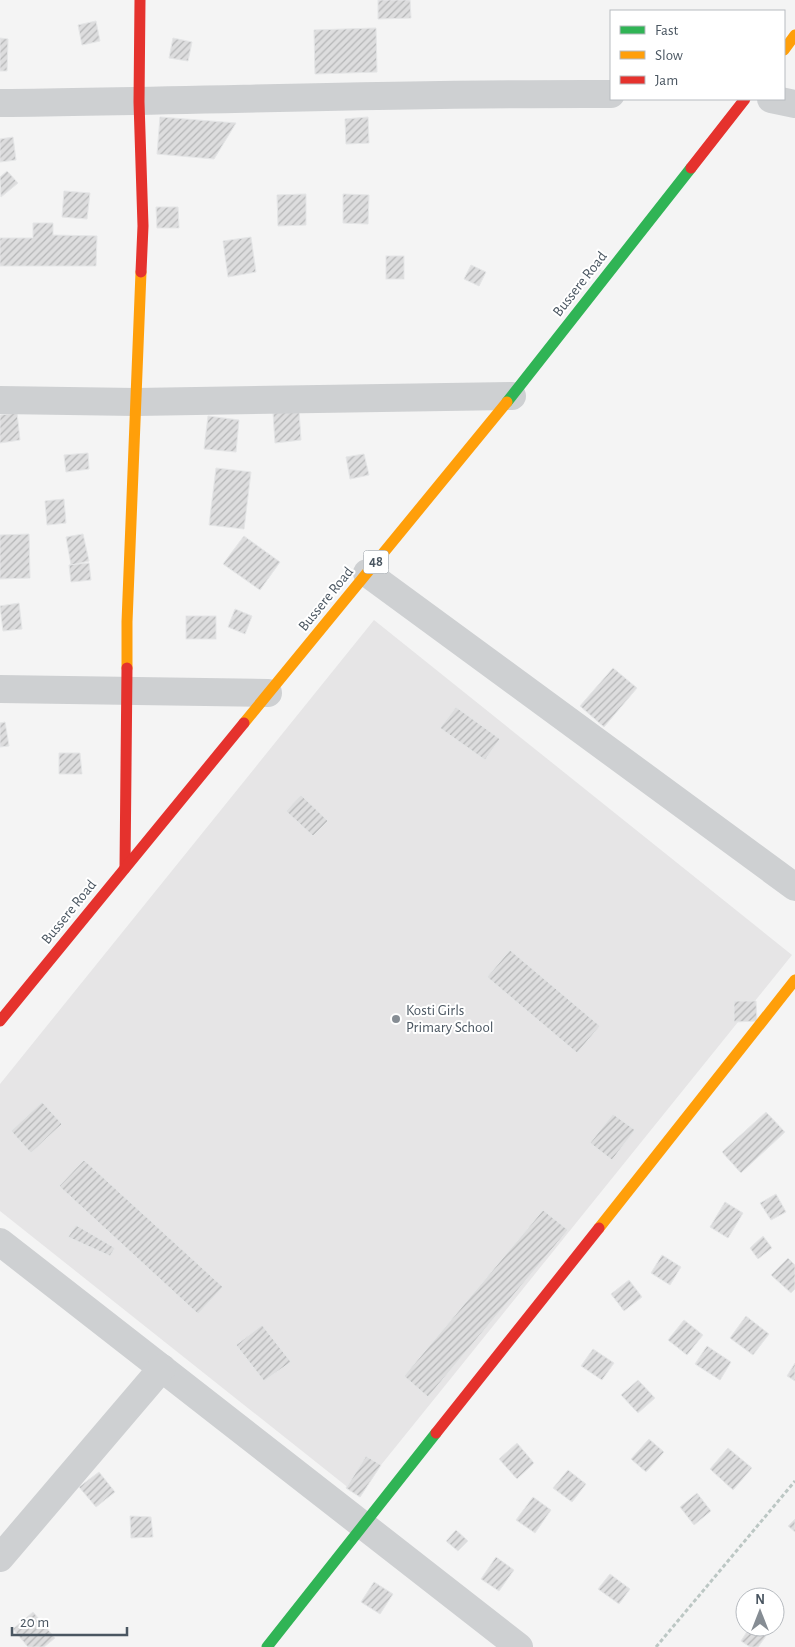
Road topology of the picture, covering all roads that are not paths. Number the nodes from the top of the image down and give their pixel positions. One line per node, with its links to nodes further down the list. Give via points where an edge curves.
1 (140, 0): 7 (street)
2 (795, 36): 3 (street)
3 (785, 49)
4 (610, 94): 7 (street)
5 (744, 100): 10 (street, Bussere Road / 48)
6 (776, 100): 9 (street)
7 (139, 102): 8 (street); 12 (street, via 143,226)
8 (0, 103)
9 (795, 104)
10 (512, 396): 12 (street); 13 (street, Bussere Road / 48)
11 (0, 400): 12 (street)
12 (136, 402): 15 (street)
13 (367, 572): 16 (street, Bussere Road / 48); 18 (street)
14 (0, 689): 15 (street)
15 (127, 691): 16 (street); 17 (street)
16 (268, 694): 17 (street, Bussere Road / 48)
17 (125, 868): 20 (street, Bussere Road / 48)
18 (795, 887)
19 (795, 980): 23 (street)
20 (5, 1007)
21 (0, 1242): 22 (street)
22 (162, 1368): 23 (street); 24 (street)
23 (363, 1525): 25 (street); 26 (street)
24 (0, 1558)
25 (267, 1647)
26 (519, 1647)

